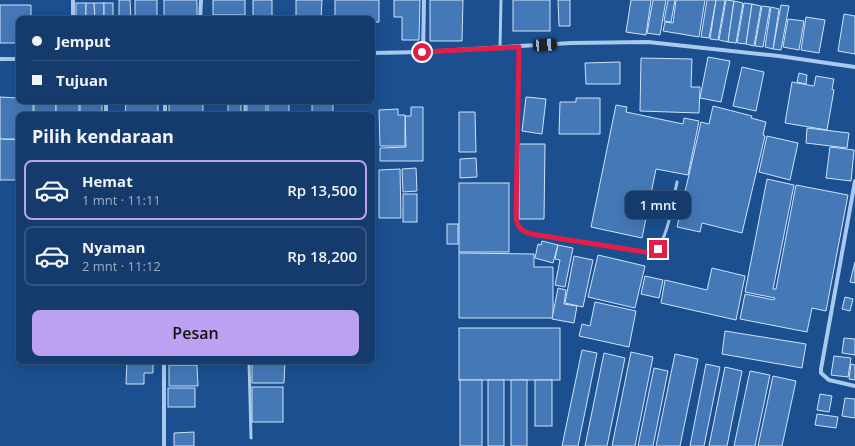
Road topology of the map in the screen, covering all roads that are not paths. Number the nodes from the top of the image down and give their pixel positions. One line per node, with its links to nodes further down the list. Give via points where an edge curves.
1 (73, 0): 5 (street)
2 (201, 0): 6 (street)
3 (424, 0): 9 (street)
4 (501, 0): 8 (lane)
5 (73, 16)
6 (200, 16)
7 (519, 47): 8 (street); 13 (street, via 648,42); 15 (lane, via 516,218 520,230 531,234 653,253 664,237)
8 (500, 48): 9 (street)
9 (422, 52): 10 (street)
10 (375, 53)
11 (16, 58): 12 (street)
12 (0, 59)
13 (855, 67)
14 (855, 181): 18 (street, via 821,369 821,373 829,380)
15 (676, 182)
16 (164, 364): 20 (street)
17 (249, 364): 19 (lane)
18 (855, 386)
19 (250, 438)
20 (164, 446)

